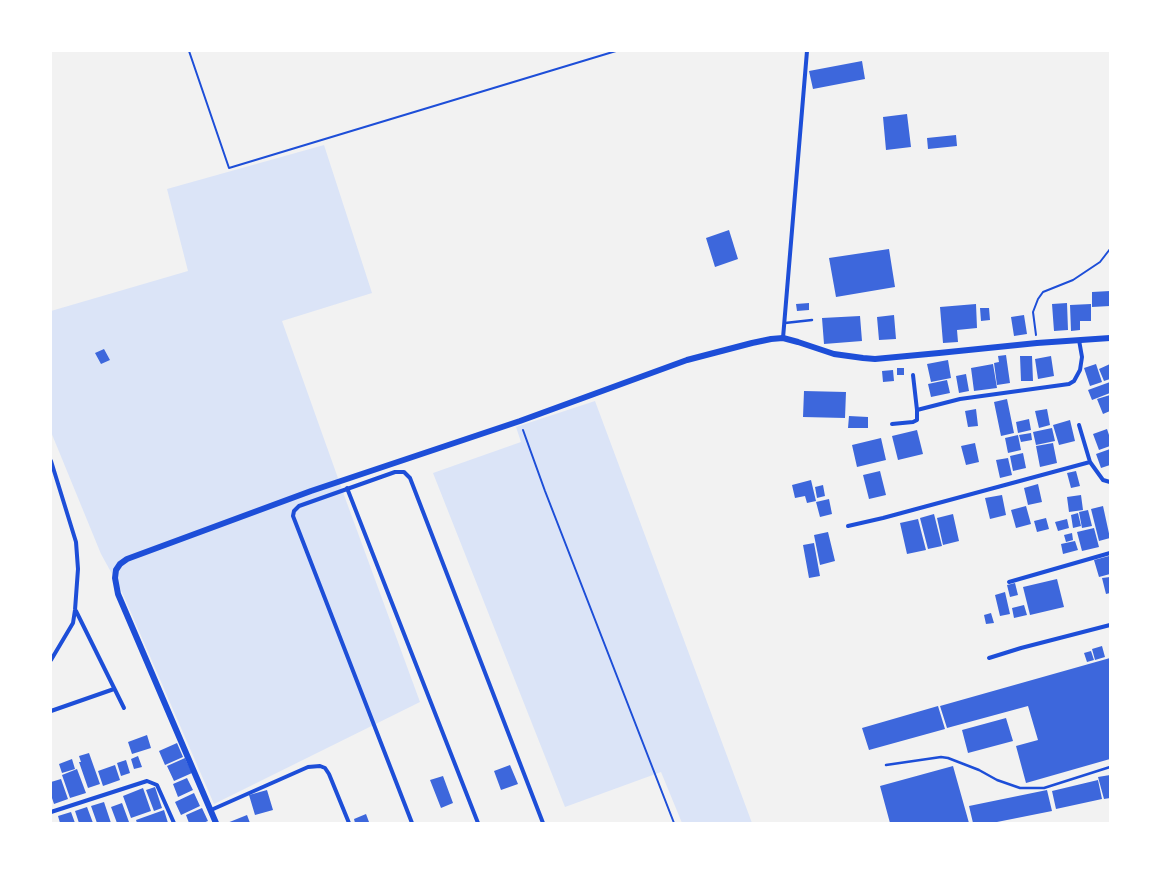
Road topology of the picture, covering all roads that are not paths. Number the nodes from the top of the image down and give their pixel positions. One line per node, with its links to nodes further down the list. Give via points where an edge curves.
1 (807, 51): 3 (street)
2 (812, 320): 3 (lane)
3 (784, 324): 4 (street)
4 (783, 338): 6 (street, via 834,354 863,358); 27 (street, via 752,343 687,360 520,421 297,496 127,559 120,564 115,578 118,594)
5 (1110, 338): 6 (street)
6 (1080, 340): 8 (street, via 1080,370 1074,381 1069,384 960,399)
7 (913, 375): 8 (street)
8 (917, 410): 9 (street, via 917,420)
9 (892, 424)
10 (1079, 425): 12 (street)
11 (51, 461): 18 (street, via 76,542)
12 (1090, 462): 13 (street, via 1103,480); 15 (street)
13 (1110, 482)
14 (347, 488): 32 (street, via 299,506 293,516); 33 (street); 34 (street, via 395,472 404,472 410,478)
15 (848, 526)
16 (1110, 553): 17 (street)
17 (1009, 582)
18 (76, 610): 21 (street, via 69,632); 22 (street)
19 (1110, 626): 20 (street)
20 (989, 658)
21 (51, 660)
22 (114, 689): 23 (street); 24 (street)
23 (124, 708)
24 (51, 710)
25 (886, 765): 26 (lane, via 948,758 1020,788 1044,788)
26 (1110, 767)
27 (211, 810): 30 (street); 31 (street, via 308,767 320,766 329,774)
28 (51, 812): 29 (street, via 147,781 156,785)
29 (174, 823)
30 (216, 823)
31 (349, 823)
32 (412, 823)
33 (478, 823)
34 (543, 823)

